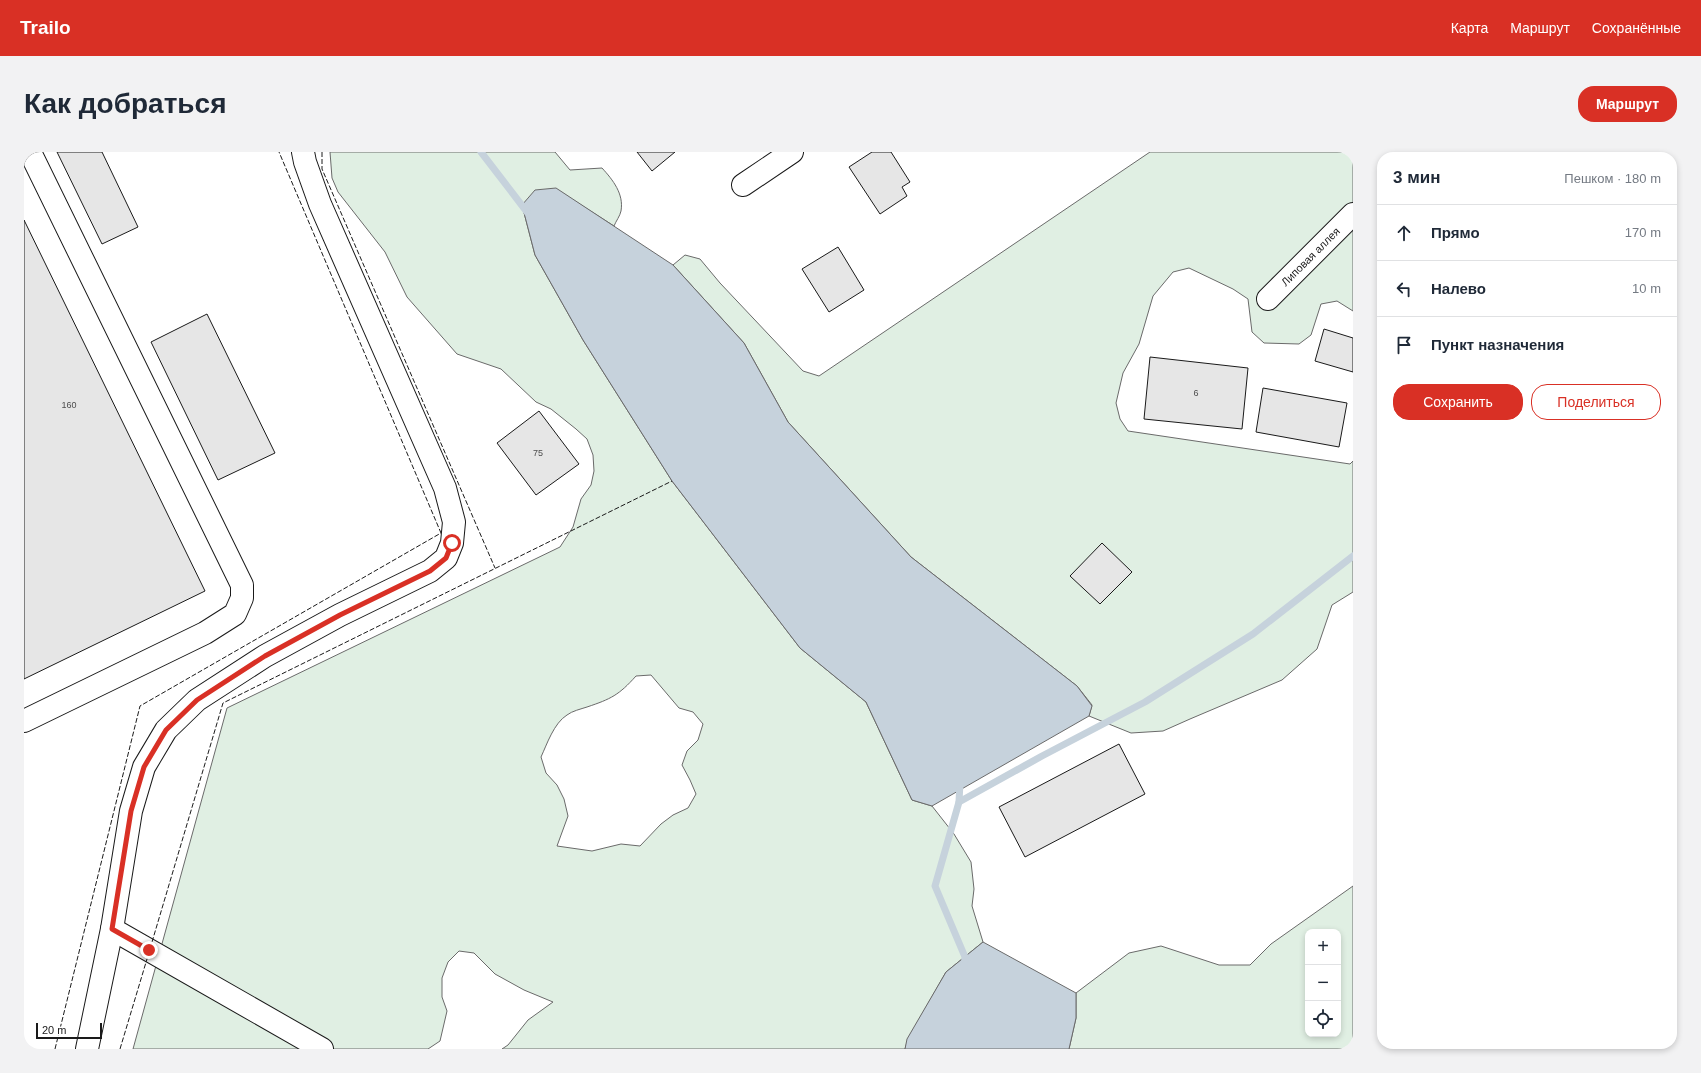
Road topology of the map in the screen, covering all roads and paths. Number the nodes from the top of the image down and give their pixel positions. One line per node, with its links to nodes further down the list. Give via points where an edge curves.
1 (30, 152): 7 (street, via 242,585 242,598 235,614 205,633)
2 (303, 152): 8 (street, via 304,162 320,204 445,488 454,522 452,543 446,558 430,571 340,615 265,656 197,700 166,730 144,767 131,811)
3 (792, 152): 4 (street)
4 (743, 185)
5 (1353, 214): 6 (street, Липовая аллея)
6 (1268, 299)
7 (24, 721)
8 (112, 929): 9 (street); 10 (street)
9 (87, 1049)
10 (322, 1049)

